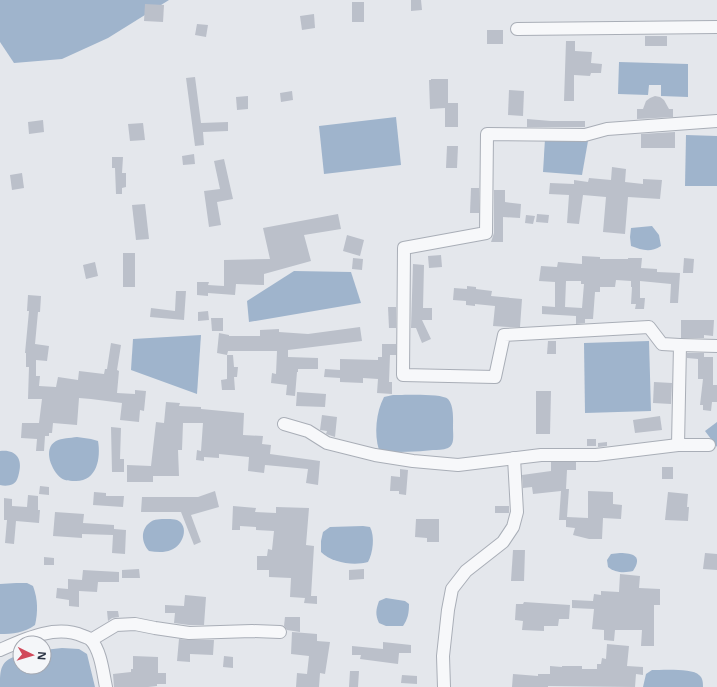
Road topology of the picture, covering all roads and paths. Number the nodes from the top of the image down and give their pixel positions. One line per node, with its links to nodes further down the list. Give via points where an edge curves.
1 (717, 27): 2 (street)
2 (517, 29)
3 (717, 121): 4 (street, via 607,129 585,135 487,134 486,234 404,248 403,375 495,377 504,335 649,327 662,344)
4 (680, 345): 5 (street); 7 (street)
5 (717, 346)
6 (284, 424): 9 (street, via 308,431 327,444 413,461 458,465)
7 (678, 445): 8 (street); 9 (street, via 596,455 541,455)
8 (709, 445)
9 (514, 458): 14 (street, via 517,512 513,527 503,542 466,571 452,589 443,656)
10 (280, 632): 11 (street, via 189,633 135,624 116,625)
11 (91, 640): 12 (street, via 76,633 56,632 26,638); 13 (street, via 99,656)
12 (0, 650)
13 (106, 687)
14 (444, 687)

